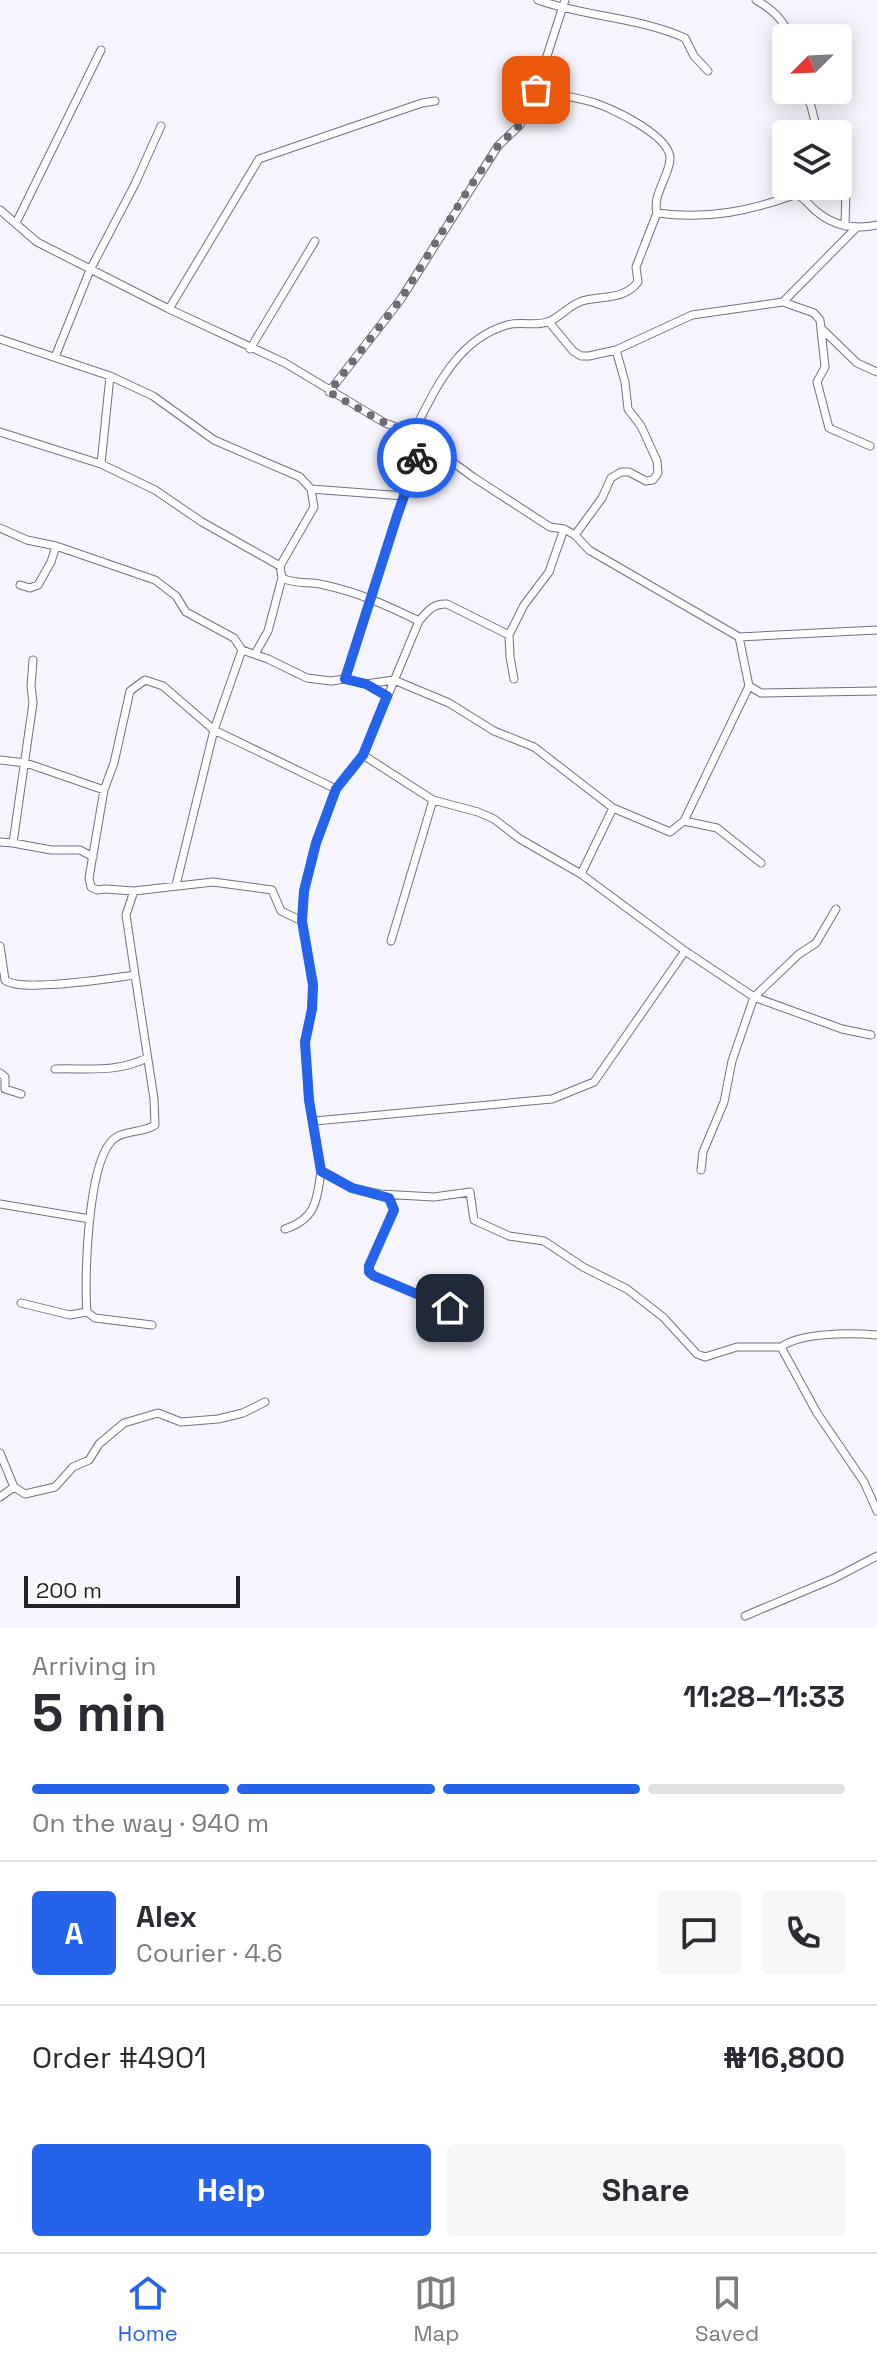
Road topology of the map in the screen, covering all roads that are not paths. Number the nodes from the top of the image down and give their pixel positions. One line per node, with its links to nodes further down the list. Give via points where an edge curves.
1 (538, 0): 3 (street)
2 (756, 0): 4 (street)
3 (563, 4): 6 (street, via 658,26 685,38); 7 (street)
4 (782, 24)
5 (101, 50): 13 (street)
6 (708, 71)
7 (536, 90): 12 (street, via 609,108 666,145 670,155); 29 (street, via 520,125 475,179 401,299)
8 (435, 101): 20 (street, via 259,159)
9 (161, 126): 18 (street)
10 (846, 200): 15 (street)
11 (0, 210): 13 (street)
12 (657, 213): 15 (street, via 714,216 797,194); 21 (street, via 633,289 621,296 580,301)
13 (16, 223): 18 (street, via 37,242)
14 (877, 225): 16 (street)
15 (845, 226): 16 (street)
16 (856, 228): 19 (street)
17 (315, 241): 24 (street)
18 (90, 270): 20 (street); 26 (street)
19 (783, 302): 22 (street, via 814,313); 25 (street, via 692,315)
20 (169, 309): 24 (street)
21 (549, 322): 25 (street, via 581,356); 31 (street, via 508,325 477,339 445,373)
22 (822, 329): 27 (street, via 857,363); 32 (street, via 825,367 817,382 829,428)
23 (0, 339): 26 (street)
24 (250, 349): 29 (street, via 285,363)
25 (616, 350): 38 (street, via 628,409 646,437 658,473 646,481 629,472 611,478)
26 (55, 357): 28 (street)
27 (877, 372)
28 (110, 376): 33 (street); 34 (street, via 153,396 214,440 300,477)
29 (329, 392): 31 (street)
30 (0, 432): 33 (street)
31 (414, 435): 35 (street, via 415,479); 37 (street, via 550,527)
32 (870, 446)
33 (101, 464): 40 (street, via 155,490)
34 (311, 489): 35 (street); 40 (street, via 314,507)
35 (404, 496): 43 (street)
36 (0, 528): 39 (street)
37 (564, 529): 38 (street); 46 (street, via 549,572)
38 (575, 535): 47 (street, via 589,550)
39 (56, 546): 42 (street, via 38,585); 48 (street, via 155,580 186,612 234,638)
40 (280, 566): 41 (street)
41 (282, 578): 43 (street); 49 (street, via 268,631)
42 (20, 585)
43 (372, 598): 44 (street); 51 (street)
44 (419, 621): 46 (street, via 431,607 447,604); 53 (street)
45 (877, 630): 47 (street)
46 (509, 635): 52 (street)
47 (739, 637): 55 (street)
48 (242, 650): 49 (street); 58 (street)
49 (255, 654): 51 (street, via 307,678)
50 (33, 660): 61 (street)
51 (345, 679): 54 (street)
52 (514, 679)
53 (394, 680): 54 (street); 57 (street); 65 (street, via 534,747)
54 (366, 684): 57 (street)
55 (749, 686): 56 (street, via 761,693); 66 (street)
56 (877, 691)
57 (387, 696): 59 (street)
58 (214, 730): 62 (street); 63 (street, via 163,686 145,680 137,684 130,691); 72 (street)
59 (363, 755): 62 (street); 64 (street)
60 (0, 760): 61 (street)
61 (26, 763): 63 (street); 68 (street)
62 (336, 789): 75 (street, via 316,843)
63 (104, 790): 69 (street)
64 (433, 800): 71 (street, via 494,819); 76 (street)
65 (613, 808): 66 (street, via 670,832); 71 (street)
66 (684, 821): 70 (street, via 717,828)
67 (0, 842): 68 (street)
68 (13, 843): 69 (street, via 80,850)
69 (93, 857): 73 (street, via 91,887)
70 (761, 863)
71 (581, 874): 78 (street)
72 (176, 885): 73 (street); 75 (street, via 213,882 272,890 281,911)
73 (134, 891): 79 (street, via 126,915)
74 (836, 909): 80 (street, via 816,943)
75 (302, 921): 86 (street, via 313,985 305,1042)
76 (391, 941)
77 (0, 946): 79 (street, via 5,980 12,985)
78 (685, 951): 80 (street); 86 (street, via 594,1082 552,1099)
79 (135, 975): 82 (street)
80 (754, 997): 81 (street); 87 (street)
81 (871, 1035)
82 (147, 1058): 83 (street, via 92,1071); 91 (street, via 155,1125 110,1142 100,1163)
83 (55, 1069)
84 (0, 1073): 85 (street, via 5,1089)
85 (21, 1094)
86 (315, 1121): 88 (street)
87 (701, 1170)
88 (321, 1171): 89 (street, via 352,1188); 92 (street, via 316,1204 300,1224)
89 (380, 1194): 94 (street, via 389,1198 394,1210 369,1272); 98 (street, via 434,1197 470,1192 474,1220 509,1236 544,1241 627,1289 697,1354)
90 (0, 1204): 91 (street)
91 (90, 1219): 95 (street)
92 (285, 1229)
93 (21, 1303): 95 (street, via 70,1315)
94 (450, 1308)
95 (87, 1312): 96 (street, via 95,1318)
96 (152, 1325)
97 (877, 1335): 98 (street, via 834,1335)
98 (781, 1347): 103 (street)
99 (265, 1402): 101 (street, via 218,1419 181,1422 158,1413 124,1423 55,1487 25,1494)
100 (0, 1453): 101 (street)
101 (14, 1487): 102 (street)
102 (0, 1497)
103 (877, 1511)
104 (877, 1556): 105 (street)
105 (745, 1616)

